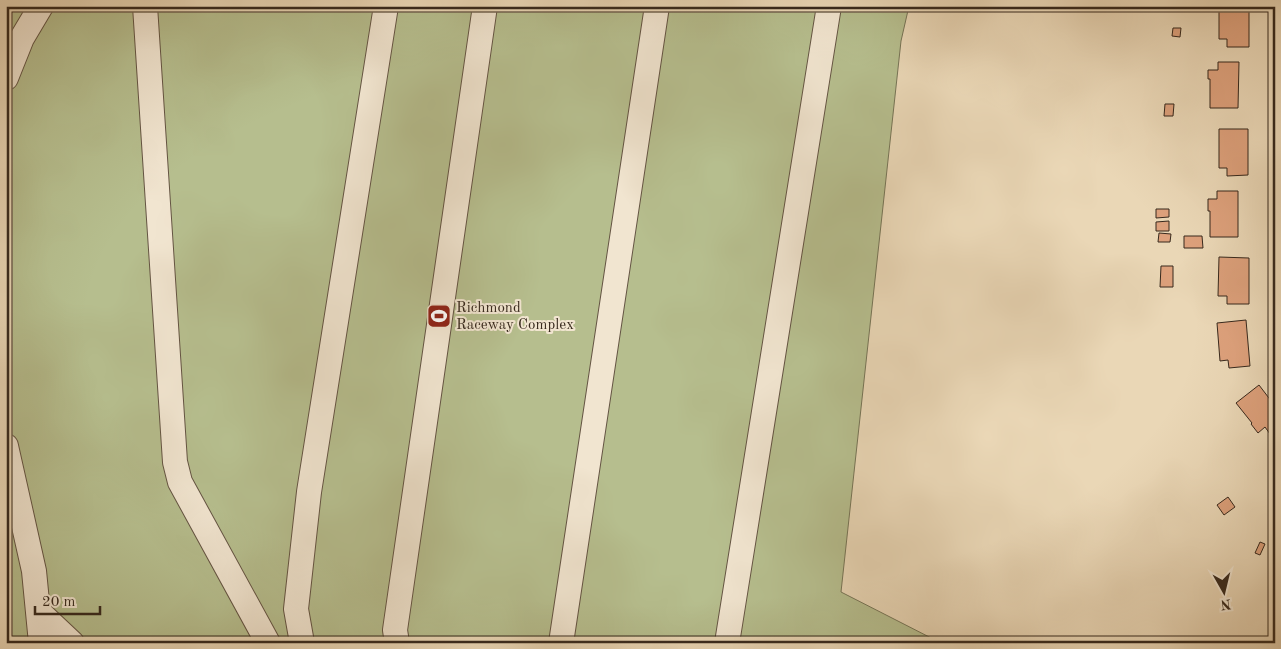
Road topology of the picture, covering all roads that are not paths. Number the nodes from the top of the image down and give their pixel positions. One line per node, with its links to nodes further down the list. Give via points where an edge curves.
1 (41, 6): 7 (lane, via 22,38)
2 (145, 6): 12 (lane, via 175,462 180,482)
3 (386, 6): 13 (lane, via 309,492 296,609)
4 (486, 6): 14 (lane, via 396,630)
5 (657, 6): 15 (lane)
6 (829, 6): 16 (lane)
7 (6, 78)
8 (6, 446): 9 (lane, via 34,570)
9 (38, 611): 10 (lane); 11 (lane)
10 (42, 643)
11 (72, 643)
12 (268, 643)
13 (302, 643)
14 (397, 643)
15 (561, 643)
16 (727, 643)

